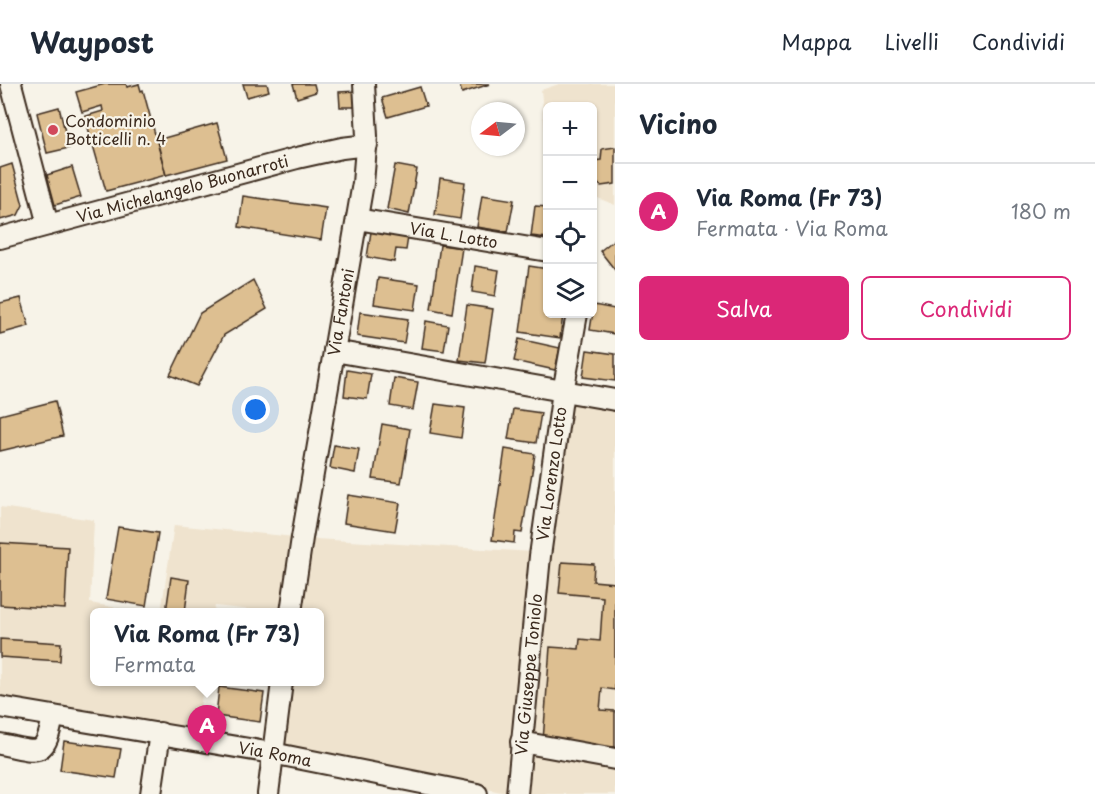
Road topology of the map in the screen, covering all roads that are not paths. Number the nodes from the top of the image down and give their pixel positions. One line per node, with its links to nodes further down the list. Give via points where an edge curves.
1 (11, 84): 5 (street)
2 (364, 84): 3 (street, Via Fantoni)
3 (367, 145): 4 (street, Via Fantoni); 5 (street, Via Michelangelo Buonarroti, via 297,158)
4 (357, 219): 7 (street, Via L. Lotto); 9 (street, Via Fantoni)
5 (48, 225): 6 (street, Via Michelangelo Buonarroti)
6 (0, 238)
7 (543, 251)
8 (577, 318): 10 (street)
9 (334, 351): 10 (street); 13 (street, Via Fantoni)
10 (563, 392): 11 (street); 12 (street, Via Lorenzo Lotto)
11 (615, 400)
12 (540, 556): 18 (street, Via Giuseppe Toniolo)
13 (292, 608)
14 (281, 686): 20 (street)
15 (0, 707): 16 (street, Via Roma)
16 (53, 716): 17 (street, Via Roma, via 90,714 125,719); 19 (street, via 42,749)
17 (160, 733): 20 (street, Via Roma); 22 (street)
18 (520, 742): 21 (street); 25 (street, Via Giuseppe Toniolo)
19 (0, 744)
20 (272, 753): 23 (street); 24 (street, Via Roma)
21 (615, 759)
22 (151, 794)
23 (268, 794)
24 (477, 794)
25 (517, 794)

